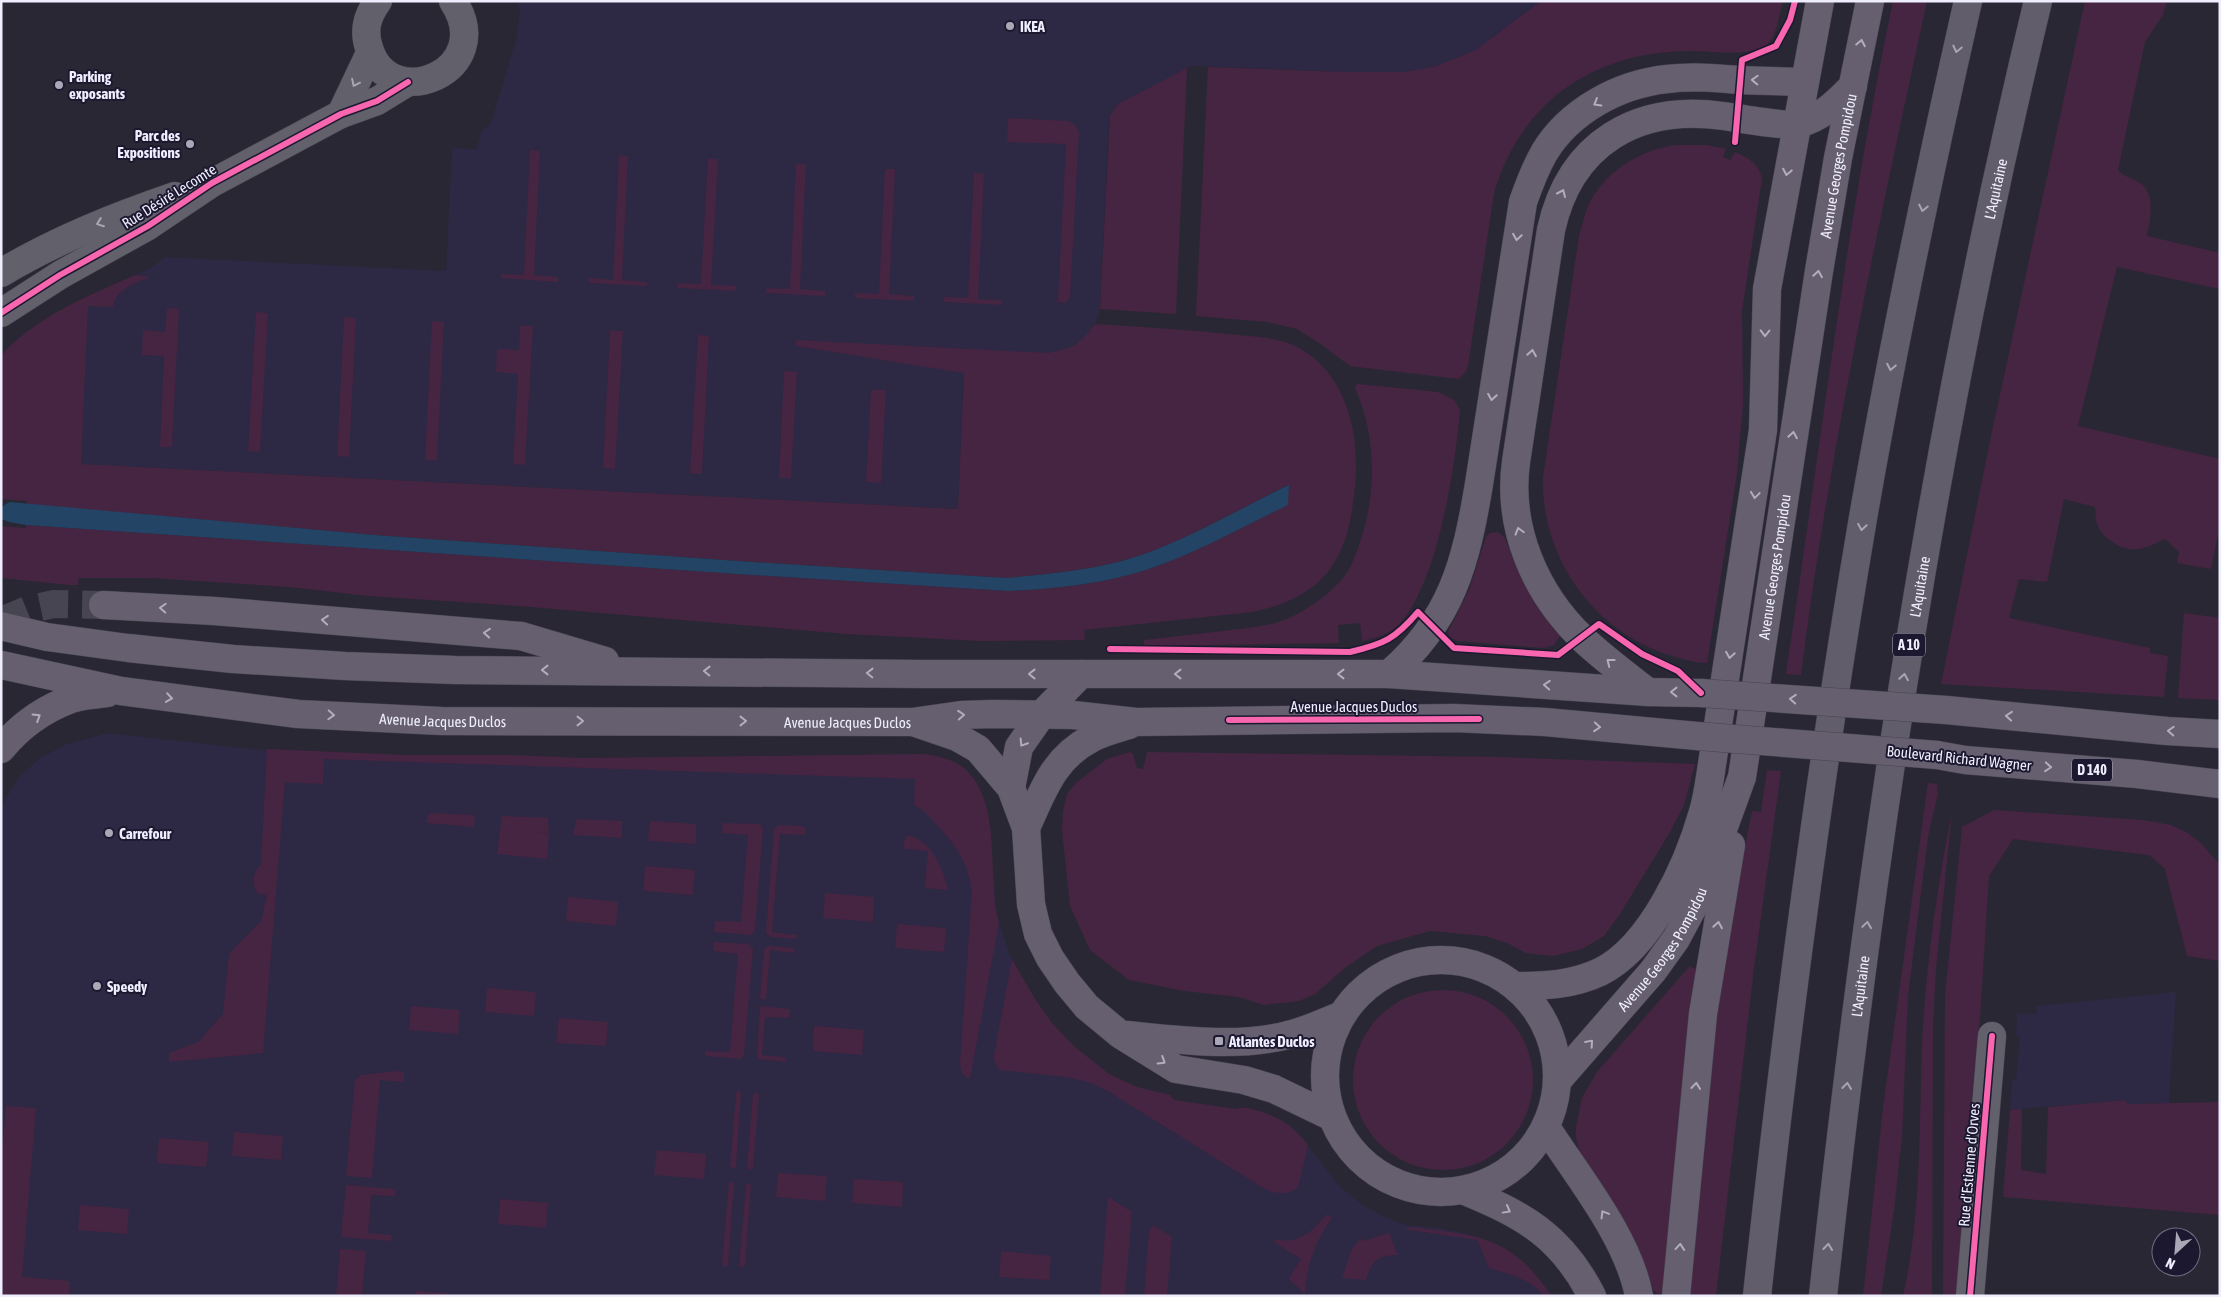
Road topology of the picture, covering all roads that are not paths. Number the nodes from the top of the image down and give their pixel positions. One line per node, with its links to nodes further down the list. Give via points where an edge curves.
1 (378, 1): 7 (street, via 366,25)
2 (453, 1): 8 (street, via 464,27 464,42 459,56 438,77)
3 (1820, 1): 9 (main road, Avenue Georges Pompidou)
4 (1870, 1): 10 (main road, Avenue Georges Pompidou, one-way to 4)
5 (1968, 1): 45 (highway, one-way to 45, via 1912,262 1846,620 1788,1023)
6 (2038, 1): 46 (highway, L'Aquitaine / A 10, one-way to 6, via 1870,904 1928,528 1977,274)
7 (370, 54): 8 (street, via 380,67); 11 (street, one-way to 11)
8 (408, 82): 11 (street, Rue Désiré Lecomte, via 377,101)
9 (1804, 82): 12 (main road, Avenue Georges Pompidou); 21 (main road, one-way to 21, via 1690,78 1646,82 1622,90 1587,109 1568,124 1545,151 1523,202 1479,484 1464,558 1451,594 1433,627 1410,657)
10 (1853, 86): 12 (main road, via 1828,111); 30 (main road, Avenue Georges Pompidou, one-way to 10, via 1819,271)
11 (340, 114): 13 (street, Rue Désiré Lecomte)
12 (1796, 124): 23 (main road, one-way to 12, via 1582,638 1552,602 1533,570 1518,528 1514,477 1554,213 1564,187 1582,162 1605,140 1642,121 1670,114 1701,113); 34 (main road, Avenue Georges Pompidou, one-way to 34, via 1767,289 1765,402 1755,494 1712,771 1691,849 1652,922 1629,951 1601,972 1567,984)
13 (212, 183): 14 (street, Rue Désiré Lecomte, one-way to 14, via 85,229 43,248); 15 (street, Rue Désiré Lecomte, via 148,226 60,275)
14 (1, 273)
15 (1, 313)
16 (103, 605): 19 (main road, one-way to 16, via 521,636)
17 (1, 626): 19 (main road, Avenue Jacques Duclos, one-way to 17, via 455,670 233,659 47,637)
18 (1, 665): 22 (main road, Avenue Jacques Duclos)
19 (636, 670): 20 (main road, Avenue Jacques Duclos, one-way to 19)
20 (1081, 674): 21 (main road, Avenue Jacques Duclos, one-way to 20); 24 (main road)
21 (1390, 674): 23 (main road, Avenue Jacques Duclos, one-way to 21)
22 (121, 691): 25 (main road, Avenue Jacques Duclos, one-way to 25, via 298,714 441,721); 29 (main road, one-way to 22, via 13,734 37,716 63,703)
23 (1648, 692): 27 (main road, Avenue Jacques Duclos, one-way to 23, bridge, via 1946,710)
24 (1047, 709): 25 (main road, Avenue Jacques Duclos, one-way to 24); 26 (main road, Avenue Jacques Duclos); 32 (main road, one-way to 32, via 1020,747)
25 (912, 722): 32 (main road, via 978,749)
26 (1136, 722): 28 (main road, Avenue Jacques Duclos, one-way to 28, via 1454,718 1545,722); 33 (main road, via 1093,737 1060,761)
27 (2220, 734)
28 (1697, 736): 31 (main road, Boulevard Richard Wagner / D 140, one-way to 31, bridge, via 1937,755)
29 (1, 750)
30 (1742, 777): 38 (main road, Avenue Georges Pompidou, one-way to 30, via 1653,971 1676,939 1698,898); 44 (main road, one-way to 30, via 1704,1014)
31 (2220, 784)
32 (1011, 788): 33 (main road)
33 (1026, 828): 36 (main road, via 1031,904 1038,934 1066,983 1087,1007)
34 (1515, 986): 35 (main road, via 1487,969 1455,961 1422,962 1390,971 1363,990); 38 (main road, via 1542,1020 1553,1045)
35 (1342, 1015): 36 (main road, via 1302,1031 1269,1038 1219,1041); 39 (main road, via 1330,1039 1325,1065 1325,1091)
36 (1121, 1035): 39 (main road, one-way to 39, via 1176,1069 1244,1080)
37 (1992, 1036): 47 (street, Rue d'Estienne d'Orves)
38 (1558, 1080): 40 (main road)
39 (1332, 1117): 41 (main road, via 1340,1135 1358,1159 1382,1176 1410,1188 1436,1192)
40 (1546, 1126): 41 (main road, via 1532,1150 1512,1168 1489,1183); 43 (main road, one-way to 40, via 1614,1231)
41 (1462, 1190): 42 (main road, one-way to 42, via 1502,1207 1550,1238 1583,1278)
42 (1592, 1296)
43 (1639, 1296)
44 (1676, 1296)
45 (1758, 1296)
46 (1823, 1296)
47 (1970, 1296)

